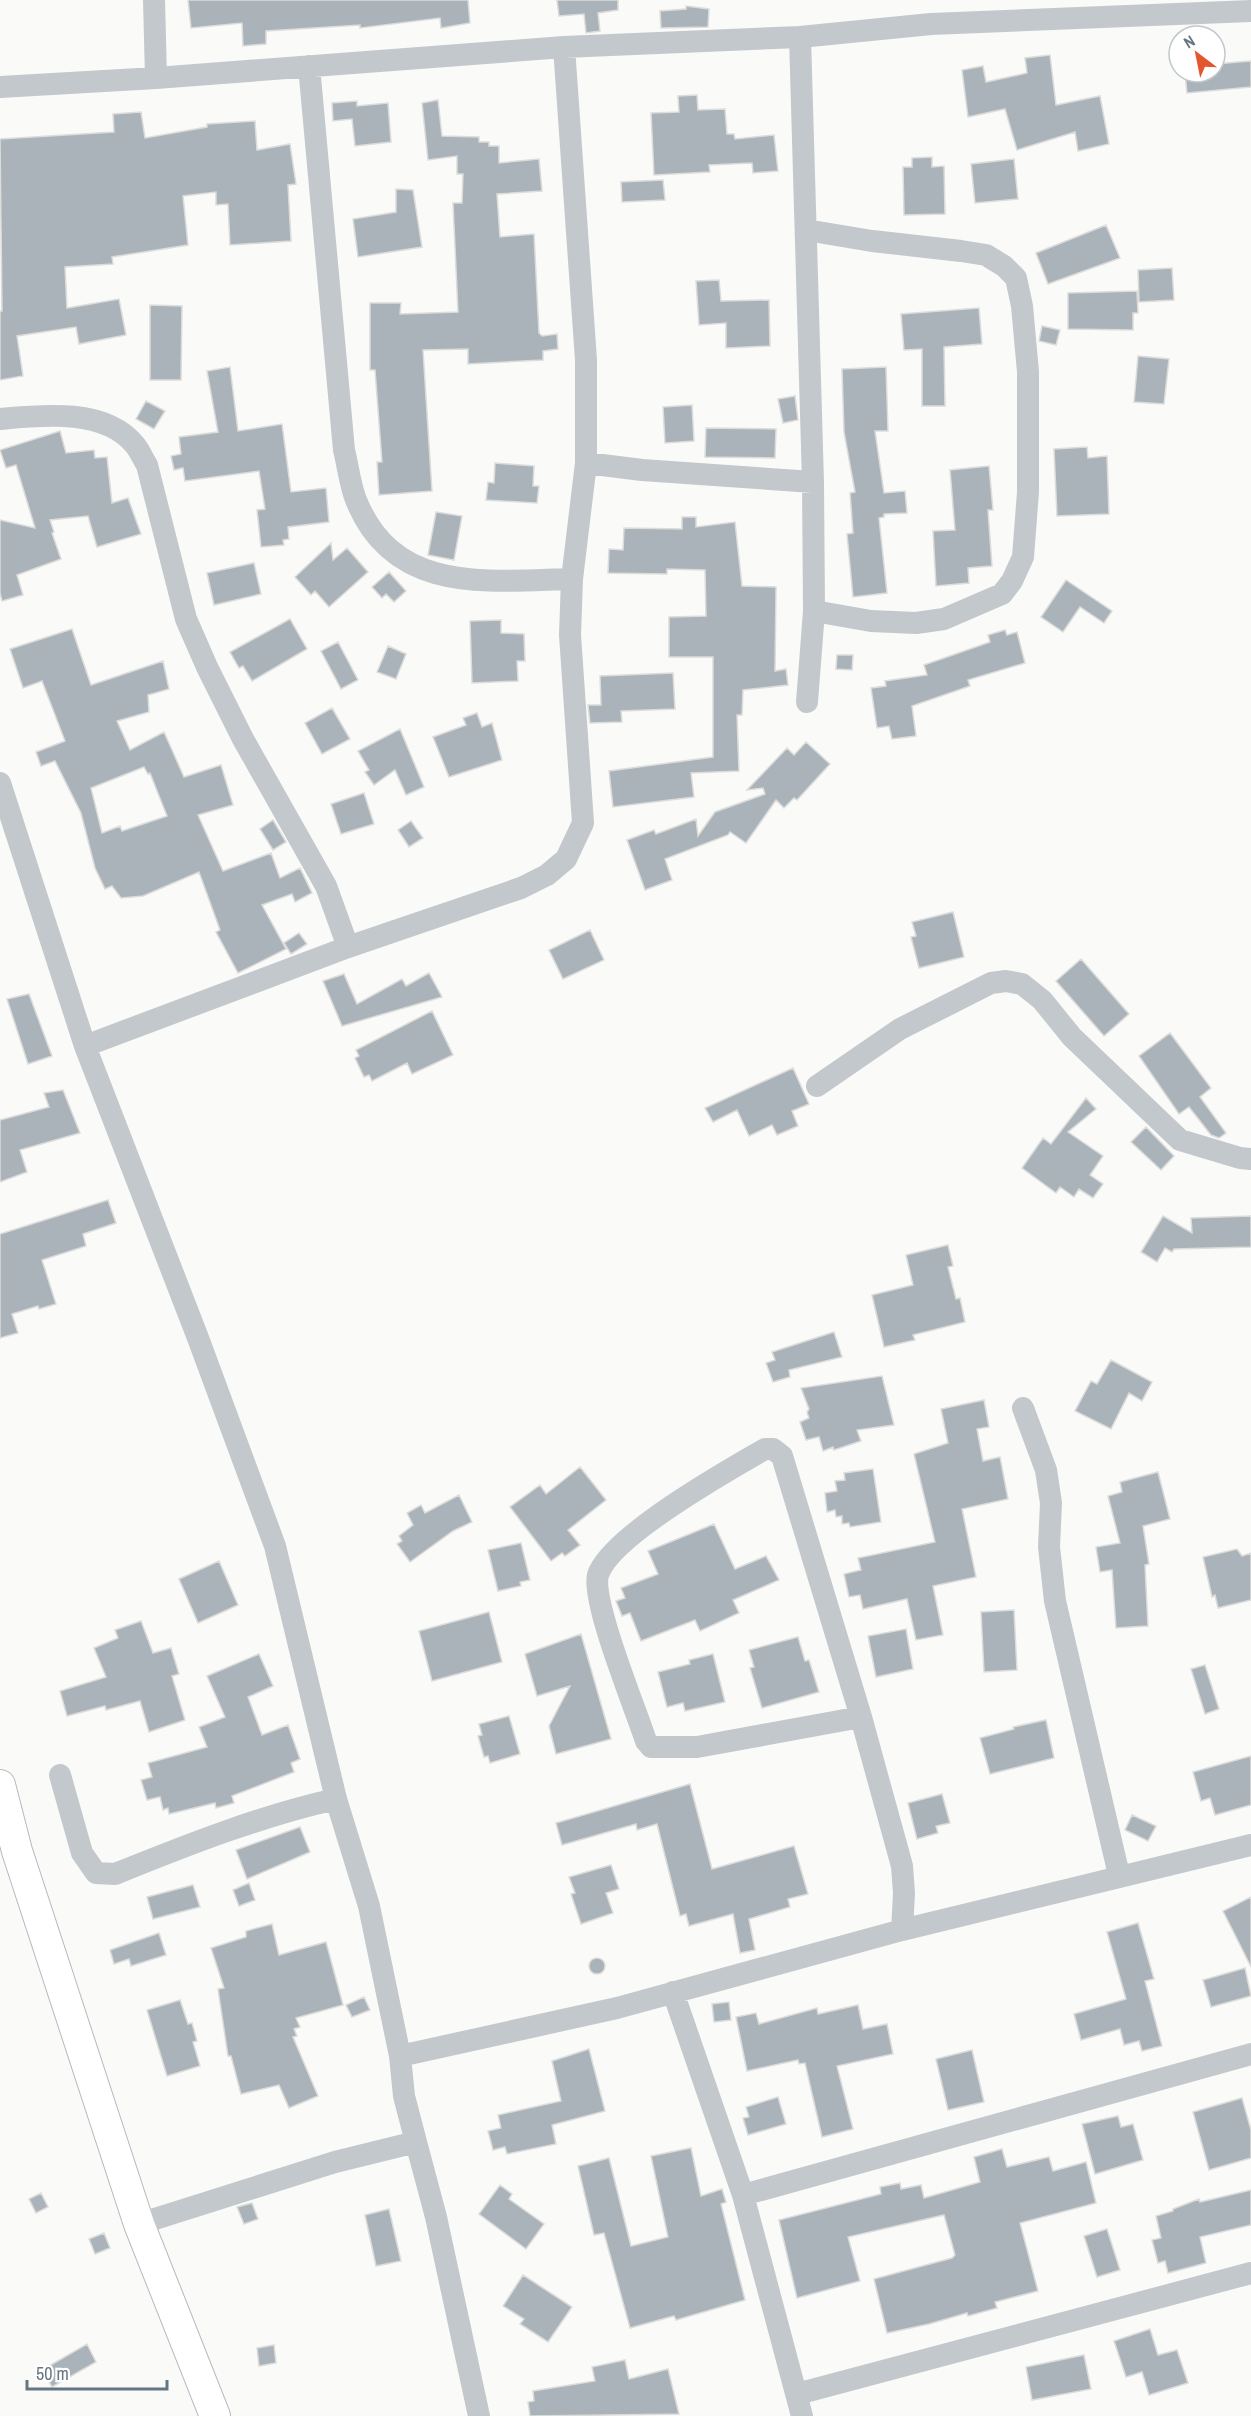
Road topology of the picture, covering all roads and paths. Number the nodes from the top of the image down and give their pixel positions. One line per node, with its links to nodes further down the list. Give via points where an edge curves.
1 (154, 0): 7 (street)
2 (1002, 10): 3 (street, via 1158,17); 4 (street)
3 (1251, 11)
4 (800, 37): 5 (street); 9 (street)
5 (564, 47): 6 (street); 11 (street, via 586,360)
6 (309, 66): 7 (street); 13 (street, via 344,450 356,499 376,535 398,557 425,572 479,582)
7 (156, 78): 8 (street)
8 (0, 87)
9 (807, 230): 12 (street); 14 (street, via 986,255 1004,266 1016,278 1028,372 1028,492 1023,557 1002,594 944,620 916,623 871,621)
10 (0, 419): 17 (street, via 68,417 96,421 119,431 135,444 147,465 186,619 243,738 326,886)
11 (586, 463): 12 (street); 13 (street)
12 (813, 483): 14 (street)
13 (572, 579): 17 (street, via 570,635 583,823 566,859 547,875 520,888)
14 (814, 611): 15 (street)
15 (807, 702)
16 (0, 783): 18 (street)
17 (348, 947): 18 (street)
18 (85, 1046): 25 (street, via 275,1546)
19 (817, 1086): 20 (street, via 900,1029 991,983 1006,981 1022,984 1042,1000 1072,1037 1180,1140)
20 (1251, 1159)
21 (1023, 1408): 27 (street, via 1046,1470 1052,1503 1049,1547 1054,1601)
22 (861, 1717): 22 (street, via 782,1456 773,1449 765,1449 698,1487 608,1556 598,1575 600,1604 651,1747 697,1747); 28 (street, via 902,1866)
23 (60, 1775): 25 (street, via 82,1853 96,1873 115,1874 245,1826)
24 (0, 1785): 34 (main road, via 17,1851)
25 (336, 1799): 31 (street, via 369,1906)
26 (1251, 1845): 27 (street)
27 (1119, 1875): 28 (street)
28 (902, 1930): 29 (street)
29 (673, 1992): 31 (street); 33 (street)
30 (1251, 2054): 33 (street)
31 (400, 2056): 32 (street, via 404,2096)
32 (416, 2142): 34 (street, via 335,2162); 38 (street)
33 (743, 2195): 36 (street)
34 (139, 2224): 37 (main road)
35 (1251, 2273): 36 (street)
36 (797, 2394): 39 (street)
37 (215, 2416)
38 (479, 2416)
39 (802, 2416)

